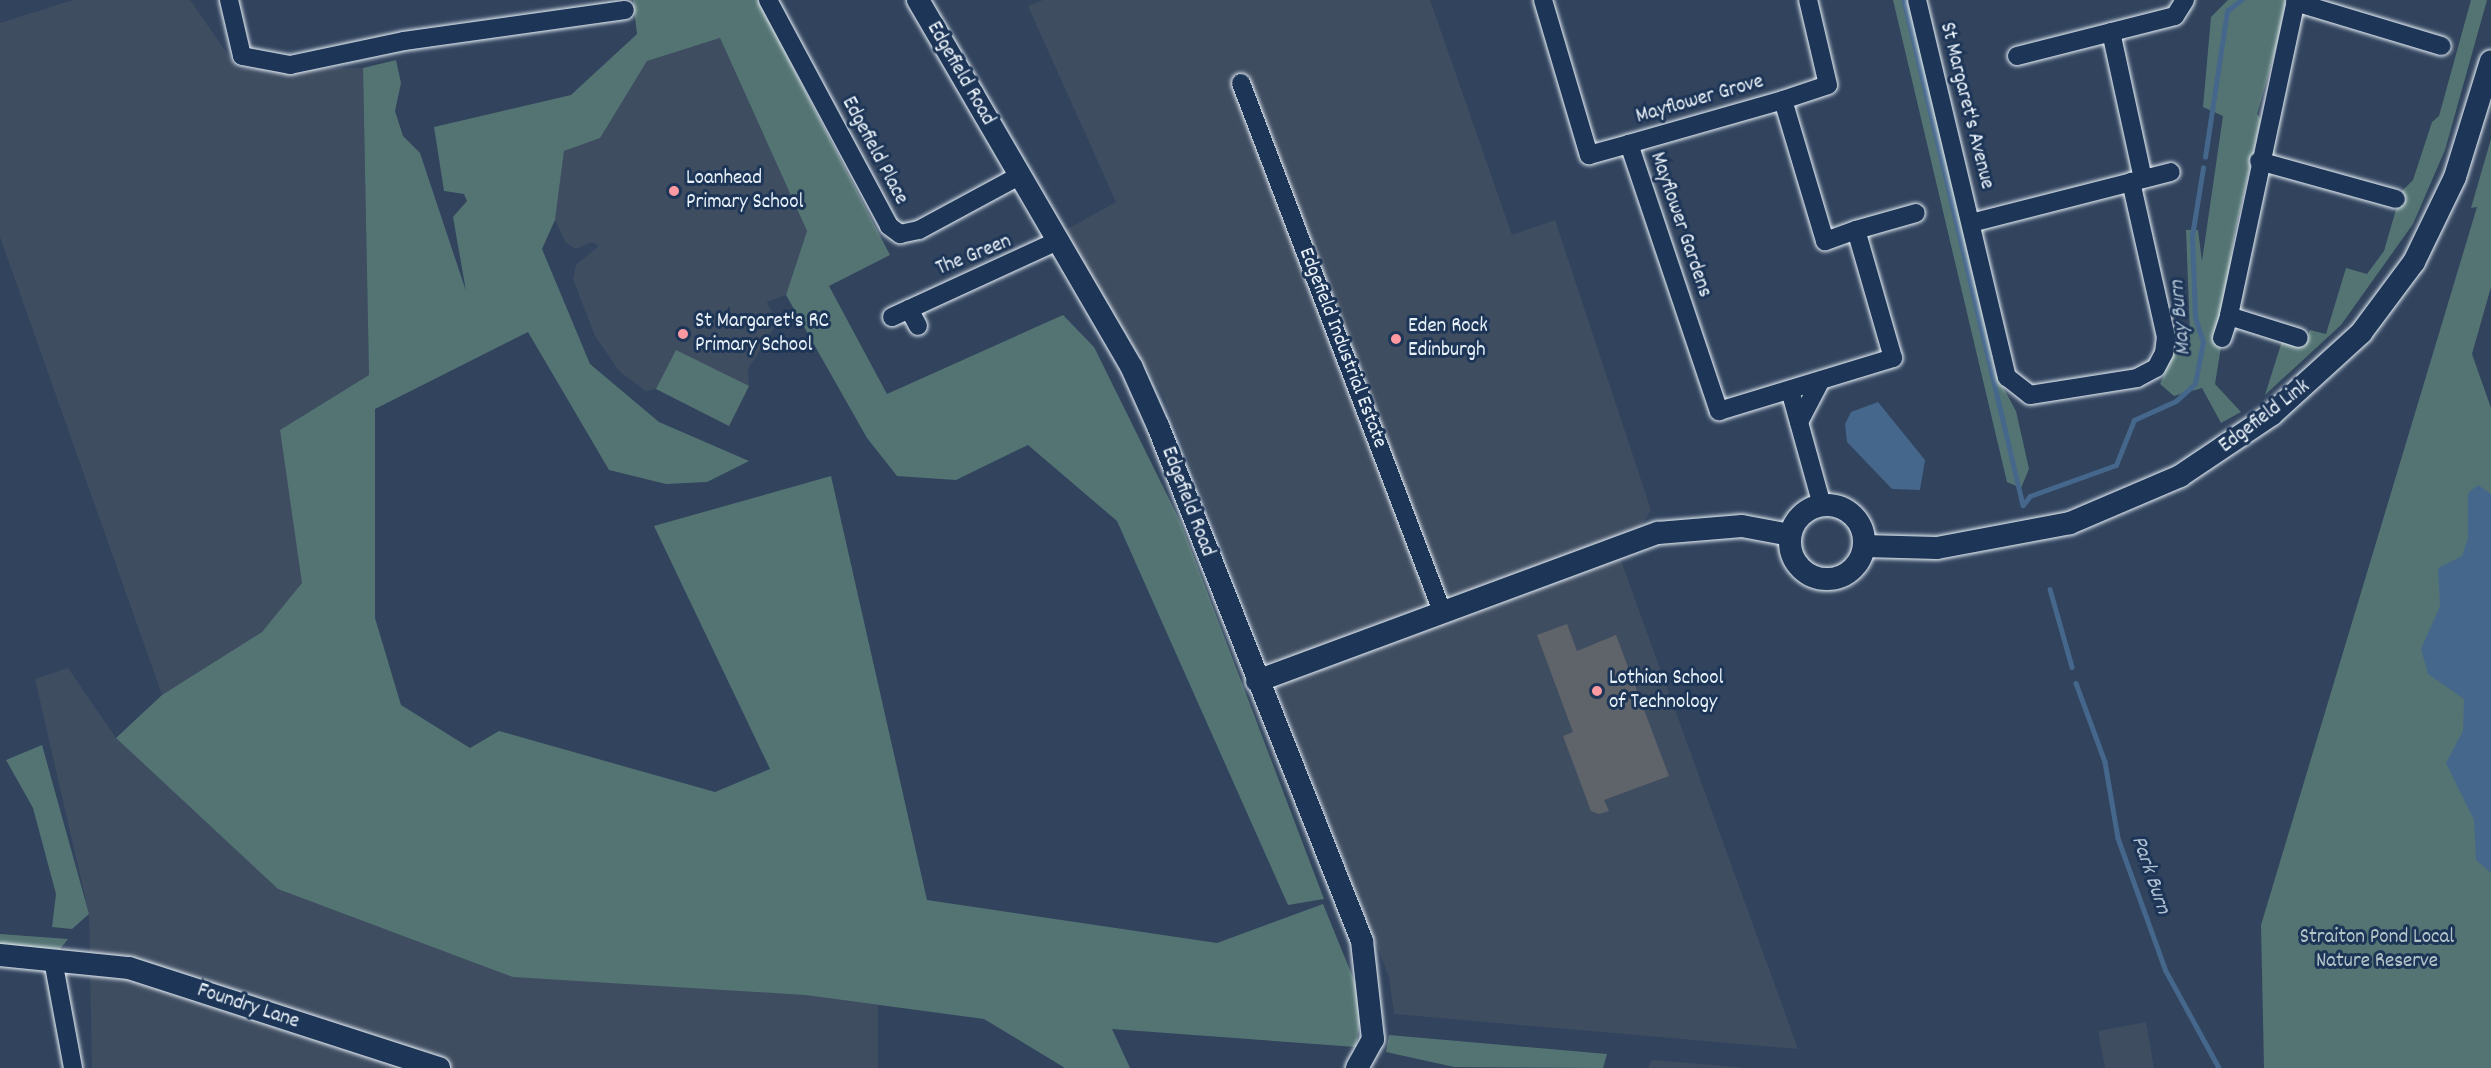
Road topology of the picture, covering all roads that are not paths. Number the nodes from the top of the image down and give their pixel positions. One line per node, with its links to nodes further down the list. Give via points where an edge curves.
1 (229, 0): 9 (street, via 242,56 290,65 338,54)
2 (768, 0): 19 (street, Edgefield Place, via 889,226 900,234 919,230)
3 (918, 0): 19 (street, Edgefield Road)
4 (1543, 0): 16 (street, Mayflower Gardens, via 1589,155)
5 (1808, 0): 15 (street, via 1828,85)
6 (1917, 0): 23 (street, St Margaret's Avenue)
7 (2185, 0): 10 (street, via 2175,16)
8 (2296, 1): 11 (street); 17 (street)
9 (625, 10)
10 (2111, 32): 12 (street); 20 (street, St Margaret's Avenue)
11 (2442, 46)
12 (2017, 56)
13 (2491, 61): 37 (street, Edgefield Link, via 2456,177 2414,262 2348,347 2271,415 2180,477 2070,523 1937,548)
14 (1241, 83): 38 (street, Edgefield Industrial Estate)
15 (1783, 100): 16 (street, Mayflower Grove); 24 (street, via 1825,241)
16 (1629, 144): 33 (street, Mayflower Gardens, via 1719,411)
17 (2259, 161): 21 (street); 27 (street)
18 (2171, 172): 20 (street, St Margaret's Avenue)
19 (1019, 176): 25 (street, Edgefield Road)
20 (2137, 181): 23 (street, St Margaret's Avenue); 23 (street, St Margaret's Avenue, via 2166,336 2156,368 2137,378 2048,396 2016,388 2007,377)
21 (2396, 199)
22 (1916, 213): 24 (street)
23 (1971, 223)
24 (1856, 230): 32 (street, via 1893,358)
25 (1055, 242): 26 (street, The Green); 39 (street, Edgefield Road, via 1132,368)
26 (909, 309): 28 (street, The Green); 29 (street)
27 (2229, 316): 30 (street); 31 (street)
28 (892, 317)
29 (918, 326)
30 (2222, 338)
31 (2299, 338)
32 (1821, 380): 33 (street); 34 (street)
33 (1790, 390): 34 (street)
34 (1798, 422): 35 (street)
35 (1822, 505): 36 (street, via 1801,514); 37 (street, via 1850,513 1862,528)
36 (1790, 535): 37 (street, via 1800,569 1822,579 1845,575); 38 (street, via 1742,526 1699,526 1619,547)
37 (1864, 546)
38 (1443, 614): 39 (street)
39 (1266, 677): 44 (street, Edgefield Road, via 1362,941 1373,1004 1373,1039)
40 (0, 955): 41 (street, Foundry Lane)
41 (53, 960): 42 (street); 43 (street, Foundry Lane, via 129,968)
42 (73, 1068)
43 (439, 1068)
44 (1357, 1068)

